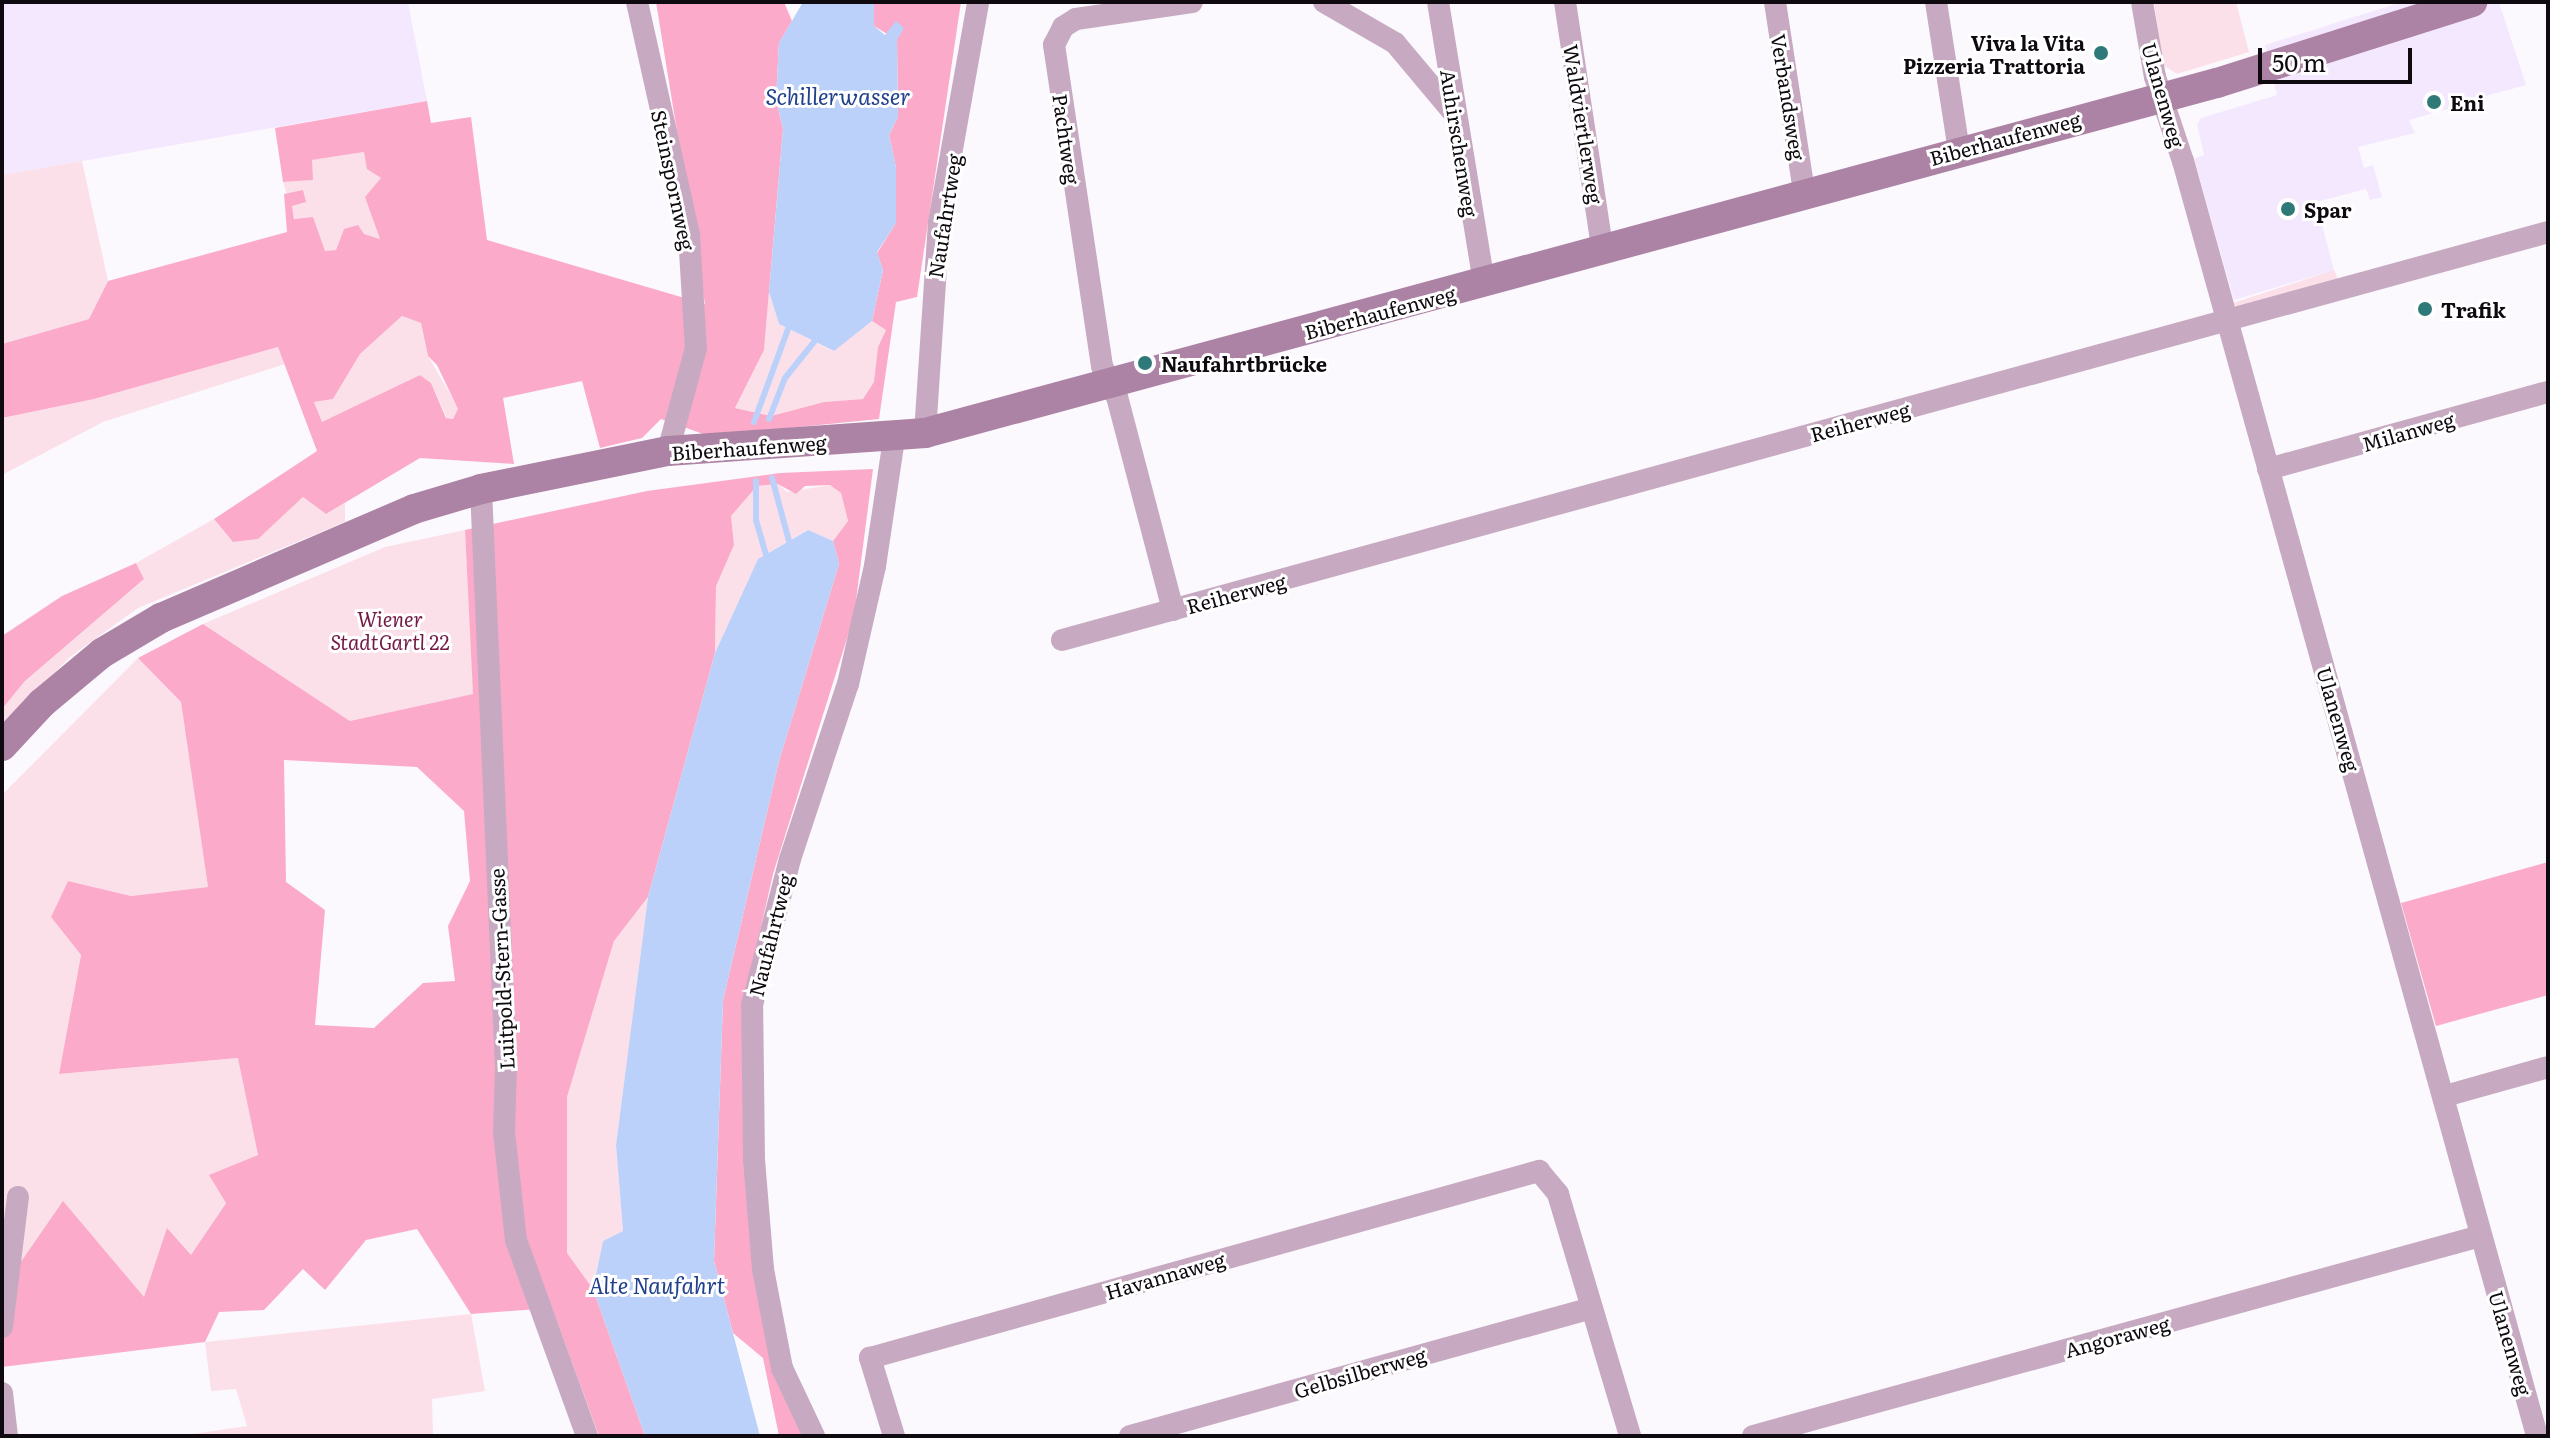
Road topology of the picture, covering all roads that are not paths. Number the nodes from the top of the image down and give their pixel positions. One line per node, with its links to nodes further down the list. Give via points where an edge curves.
1 (637, 2): 24 (street, Steinspornweg, via 689,235 696,348)
2 (978, 2): 22 (street, Naufahrtweg, via 939,222)
3 (1192, 2): 11 (street, Pachtweg)
4 (1324, 2): 13 (street, via 1395,43)
5 (1438, 2): 13 (street, Auhirschenweg)
6 (1565, 2): 17 (street, Waldviertlerweg)
7 (1775, 2): 15 (street, Verbandsweg)
8 (1936, 2): 14 (street)
9 (2142, 2): 12 (street, Ulanenweg, via 2155,77)
10 (2472, 2): 12 (main road, Biberhaufenweg)
11 (1153, 5): 20 (street, Pachtweg, via 1076,19 1063,27 1054,45 1100,358)
12 (2165, 97): 14 (main road, Biberhaufenweg); 19 (street, Ulanenweg)
13 (1454, 113): 18 (street, Auhirschenweg)
14 (1959, 151): 15 (main road, Biberhaufenweg)
15 (1804, 191): 17 (main road, Biberhaufenweg)
16 (2548, 232): 19 (street, Reiherweg)
17 (1602, 247): 18 (main road, Biberhaufenweg)
18 (1484, 284): 20 (main road, Biberhaufenweg)
19 (2227, 321): 25 (street, Ulanenweg); 27 (street, Reiherweg)
20 (1110, 384): 22 (main road, Biberhaufenweg); 27 (street, Reiherweg)
21 (2548, 392): 25 (street, Milanweg)
22 (925, 433): 23 (main road, Biberhaufenweg)
23 (894, 439): 24 (main road, Biberhaufenweg); 39 (street, Naufahrtweg, via 875,566 848,684 790,859 752,1005 754,1159 763,1269 782,1368)
24 (668, 451): 26 (main road, Biberhaufenweg)
25 (2268, 469): 31 (street, Ulanenweg)
26 (481, 489): 29 (main road, Biberhaufenweg, via 362,528 161,618 102,653 42,703); 38 (street, Luitpold-Stern-Gasse, via 506,1068 504,1132 516,1240)
27 (1173, 610): 28 (street, Reiherweg)
28 (1062, 640)
29 (2, 746)
30 (2548, 1067): 31 (street)
31 (2445, 1096): 33 (street, Ulanenweg)
32 (18, 1197): 35 (street)
33 (2480, 1236): 43 (street, Angoraweg); 44 (street, Ulanenweg)
34 (1590, 1308): 40 (street, Havannaweg, via 1558,1194 1539,1171 870,1358); 41 (street, Gelbsilberweg); 42 (street)
35 (2, 1327)
36 (2, 1393): 37 (street)
37 (7, 1436)
38 (587, 1436)
39 (814, 1436)
40 (894, 1436)
41 (1130, 1436)
42 (1630, 1436)
43 (1753, 1436)
44 (2537, 1436)

